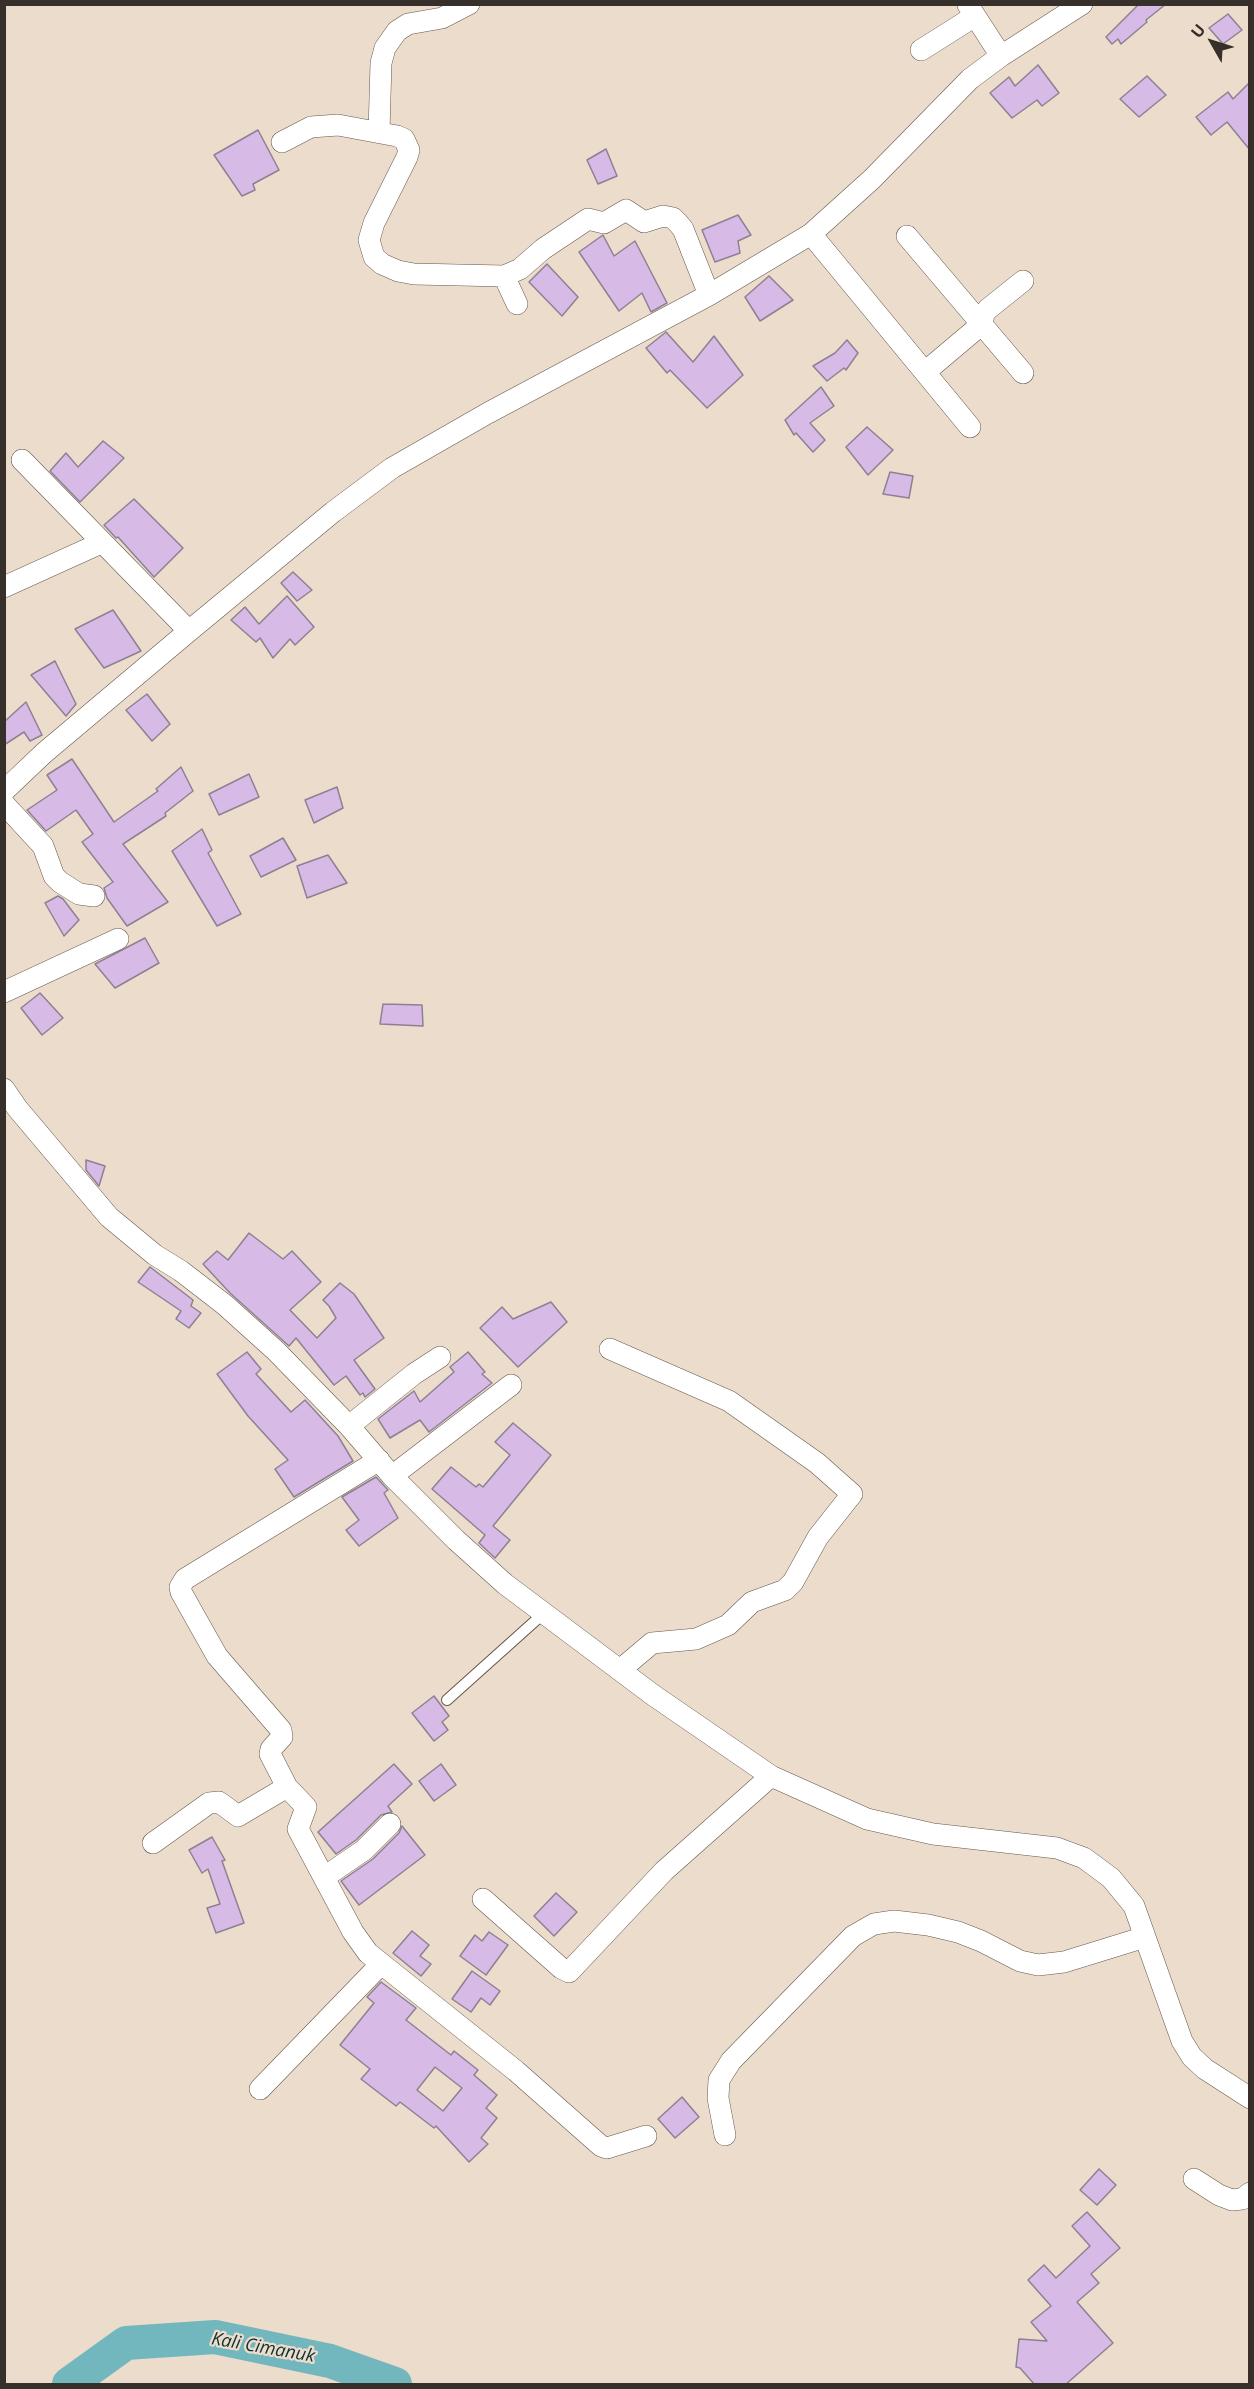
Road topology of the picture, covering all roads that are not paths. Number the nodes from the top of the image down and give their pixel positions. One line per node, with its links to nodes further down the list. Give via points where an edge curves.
1 (469, 4): 6 (street, via 442,18 408,24 397,31 385,48)
2 (1082, 4): 5 (street)
3 (971, 10): 4 (street); 5 (street)
4 (921, 50)
5 (1001, 56): 8 (street, via 970,78 872,179)
6 (379, 132): 7 (street, via 321,125 301,130); 10 (street, via 404,139 409,150 374,223 369,240 374,257 398,271 414,274)
7 (282, 142)
8 (811, 234): 12 (street); 15 (street)
9 (907, 236): 14 (street)
10 (504, 276): 12 (street, via 520,270 588,219 604,223 626,210 644,222 663,216 678,223); 13 (street)
11 (1023, 281): 14 (street, via 988,309)
12 (709, 295): 21 (street, via 392,468)
13 (517, 304)
14 (982, 324): 15 (street); 16 (street)
15 (925, 372): 17 (street)
16 (1023, 373)
17 (970, 427)
18 (22, 460): 19 (street)
19 (101, 543): 20 (street); 21 (street)
20 (4, 586)
21 (189, 631): 22 (street)
22 (4, 791)
23 (4, 804): 24 (street, via 43,846 54,876 79,894)
24 (94, 896)
25 (118, 939): 26 (street)
26 (4, 992)
27 (4, 1089): 31 (street, via 109,1217 225,1305)
28 (610, 1349): 34 (street, via 729,1401 817,1463 852,1494 818,1537 785,1590 752,1602 728,1625 696,1639 652,1643)
29 (440, 1357): 31 (street)
30 (512, 1385): 32 (street)
31 (349, 1426): 32 (street)
32 (385, 1468): 33 (street, via 456,1540); 37 (street, via 185,1579 180,1587 217,1656 281,1730 282,1737 270,1754)
33 (544, 1613): 34 (street); 35 (lane)
34 (620, 1670): 36 (street)
35 (447, 1700)
36 (771, 1776): 41 (street, via 664,1871 569,1972); 42 (street, via 867,1819 933,1834 1057,1848 1084,1858 1111,1878 1134,1906)
37 (287, 1787): 39 (street, via 238,1816 219,1802 209,1803); 40 (street, via 306,1807 298,1829)
38 (390, 1824): 40 (street, via 364,1850)
39 (153, 1843)
40 (326, 1876): 43 (street, via 360,1942)
41 (483, 1899)
42 (1145, 1937): 45 (street, via 1182,2041 1192,2057); 46 (street, via 1073,1960 1038,1965 958,1932 894,1921 874,1924 853,1936 731,2061 719,2080)
43 (381, 1964): 44 (street); 47 (street, via 516,2071 602,2146 607,2148)
44 (260, 2089)
45 (1250, 2098)
46 (725, 2135)
47 (646, 2136)
48 (1194, 2179): 49 (street, via 1232,2200)
49 (1250, 2193)

